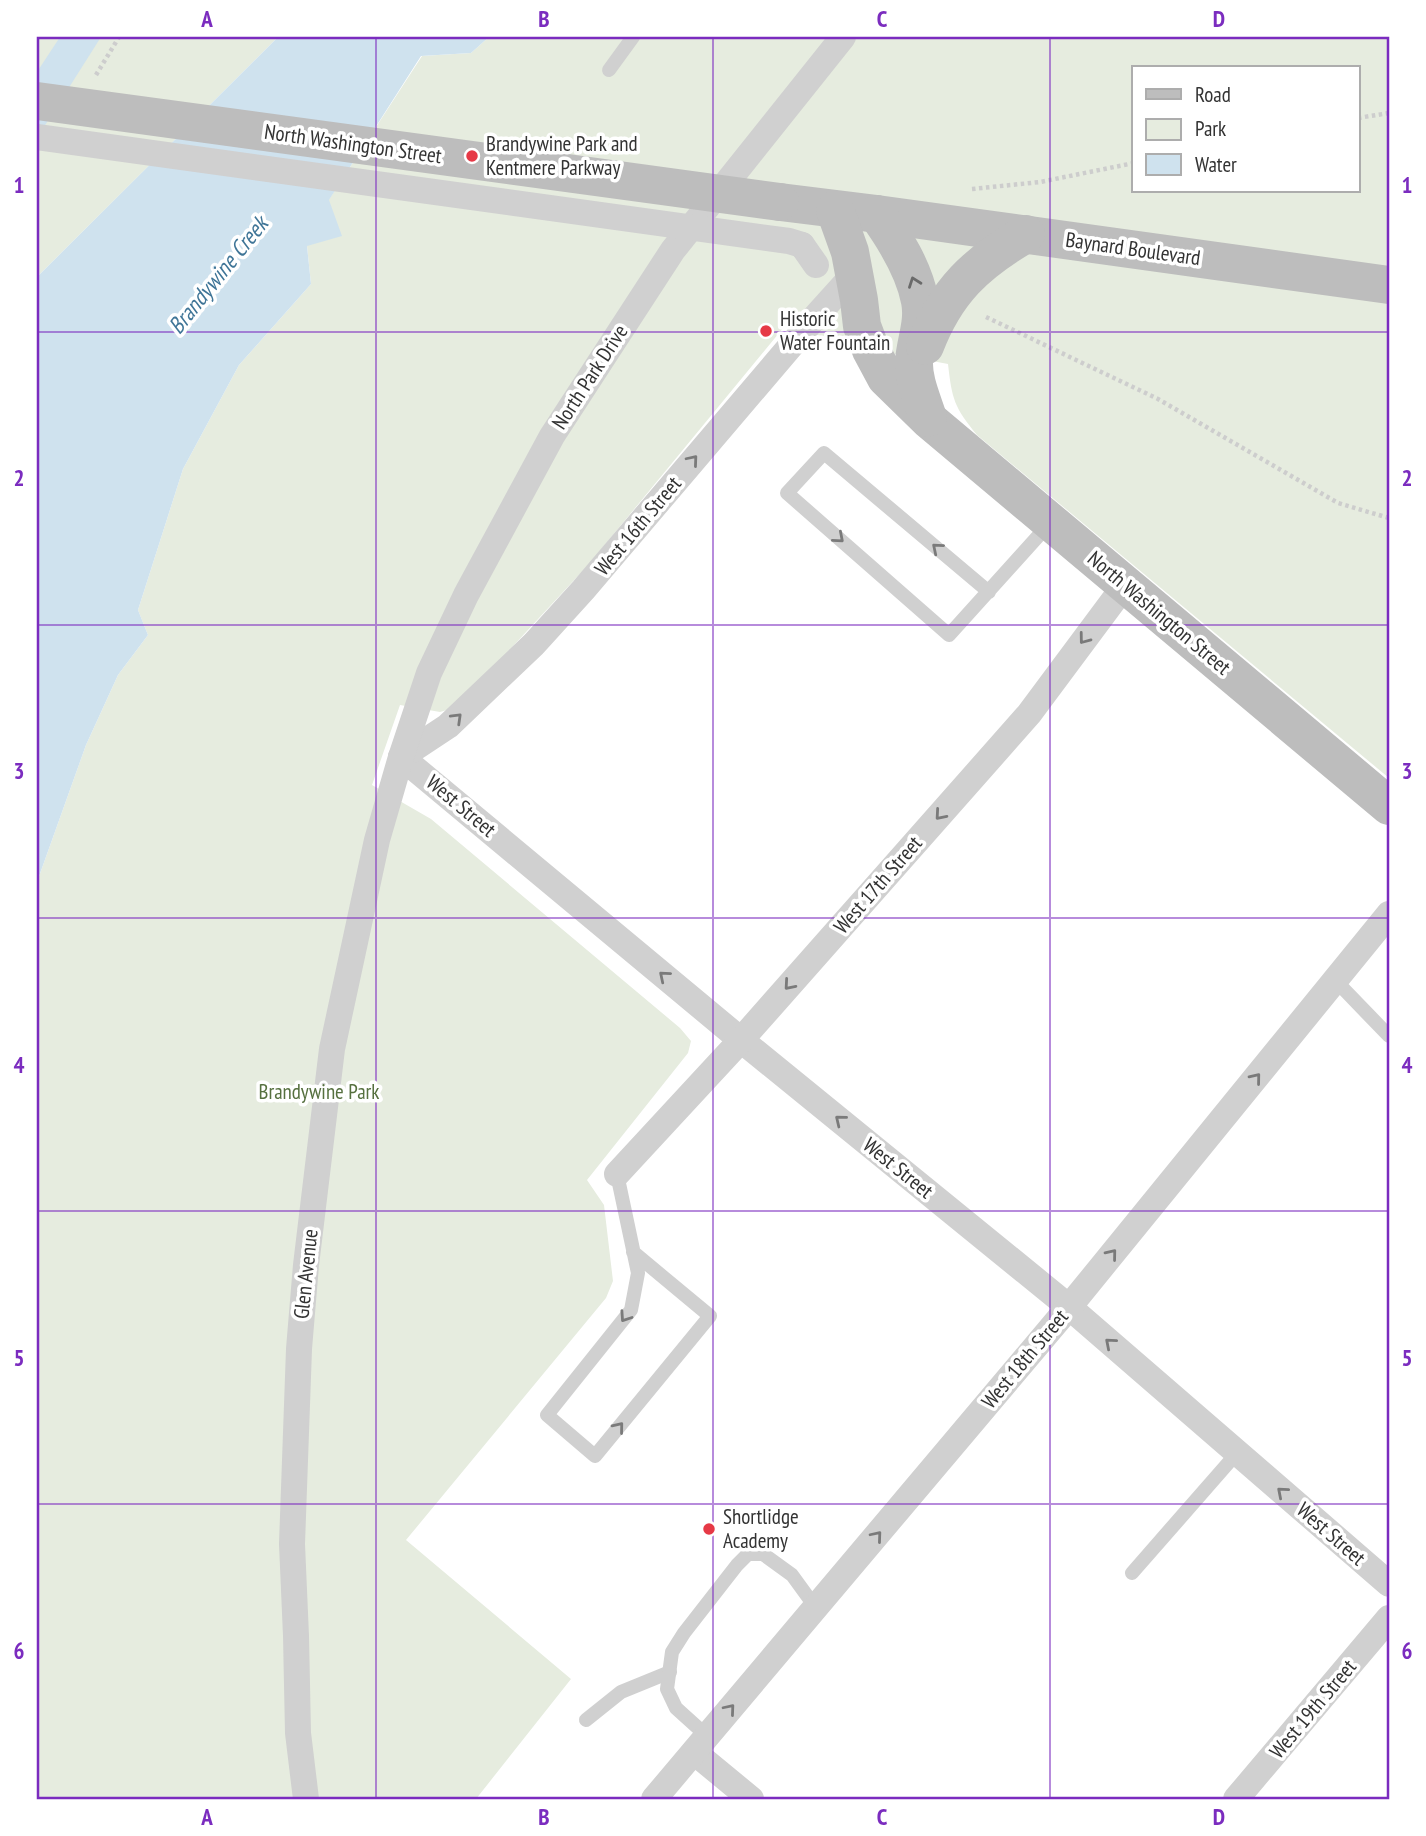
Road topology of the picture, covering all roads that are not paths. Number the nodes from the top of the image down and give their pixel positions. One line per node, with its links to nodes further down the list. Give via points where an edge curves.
1 (634, 37): 3 (lane)
2 (843, 37): 17 (street, North Park Drive, via 673,250 552,436 429,673)
3 (609, 70)
4 (37, 101): 6 (main road, North Washington Street, bridge)
5 (37, 136): 9 (street, bridge, via 789,241)
6 (835, 210): 7 (main road, North Washington Street); 10 (main road, North Washington Street)
7 (877, 214): 8 (main road, Baynard Boulevard); 12 (main road, one-way to 7, via 920,301 898,245)
8 (1026, 234): 11 (main road, Baynard Boulevard); 12 (main road, via 983,261 948,299 935,320)
9 (809, 255)
10 (854, 274): 13 (main road, North Washington Street, via 862,326 871,350 886,378); 17 (street, West 16th Street, one-way to 10, via 448,726 534,644)
11 (1389, 285)
12 (915, 378): 13 (main road)
13 (929, 419): 14 (main road, North Washington Street)
14 (1051, 522): 15 (main road, North Washington Street); 16 (lane)
15 (1125, 585): 18 (main road, North Washington Street); 22 (street, West 17th Street, one-way to 22, via 1029,714)
16 (989, 592): 16 (lane, one-way to 16, via 824,453 788,493 949,635)
17 (401, 757): 22 (street, West Street, one-way to 17); 34 (street, Glen Avenue, via 377,840 332,1049 306,1265 292,1544 298,1733)
18 (1389, 806)
19 (1389, 914): 20 (street, West 18th Street)
20 (1335, 980): 21 (lane); 25 (street, West 18th Street, one-way to 20)
21 (1389, 1036)
22 (741, 1040): 23 (street, West 17th Street); 25 (street, West Street, one-way to 22)
23 (617, 1174): 24 (lane)
24 (633, 1252): 24 (lane, one-way to 24, via 638,1273 631,1310 547,1415 595,1456 710,1316)
25 (1069, 1307): 26 (street, West Street, one-way to 25); 29 (street, West 18th Street, one-way to 25)
26 (1237, 1453): 27 (lane); 28 (street, West Street, one-way to 26)
27 (1132, 1573)
28 (1389, 1584)
29 (816, 1608): 31 (lane, via 792,1575 762,1553 748,1554 684,1633 672,1652); 33 (street, West 18th Street, one-way to 29)
30 (1389, 1618): 37 (street, West 19th Street)
31 (670, 1672): 32 (lane, via 621,1692); 33 (lane, via 667,1689)
32 (586, 1720)
33 (701, 1744): 35 (street, West 18th Street); 36 (street)
34 (306, 1799)
35 (654, 1799)
36 (751, 1799)
37 (1236, 1799)

